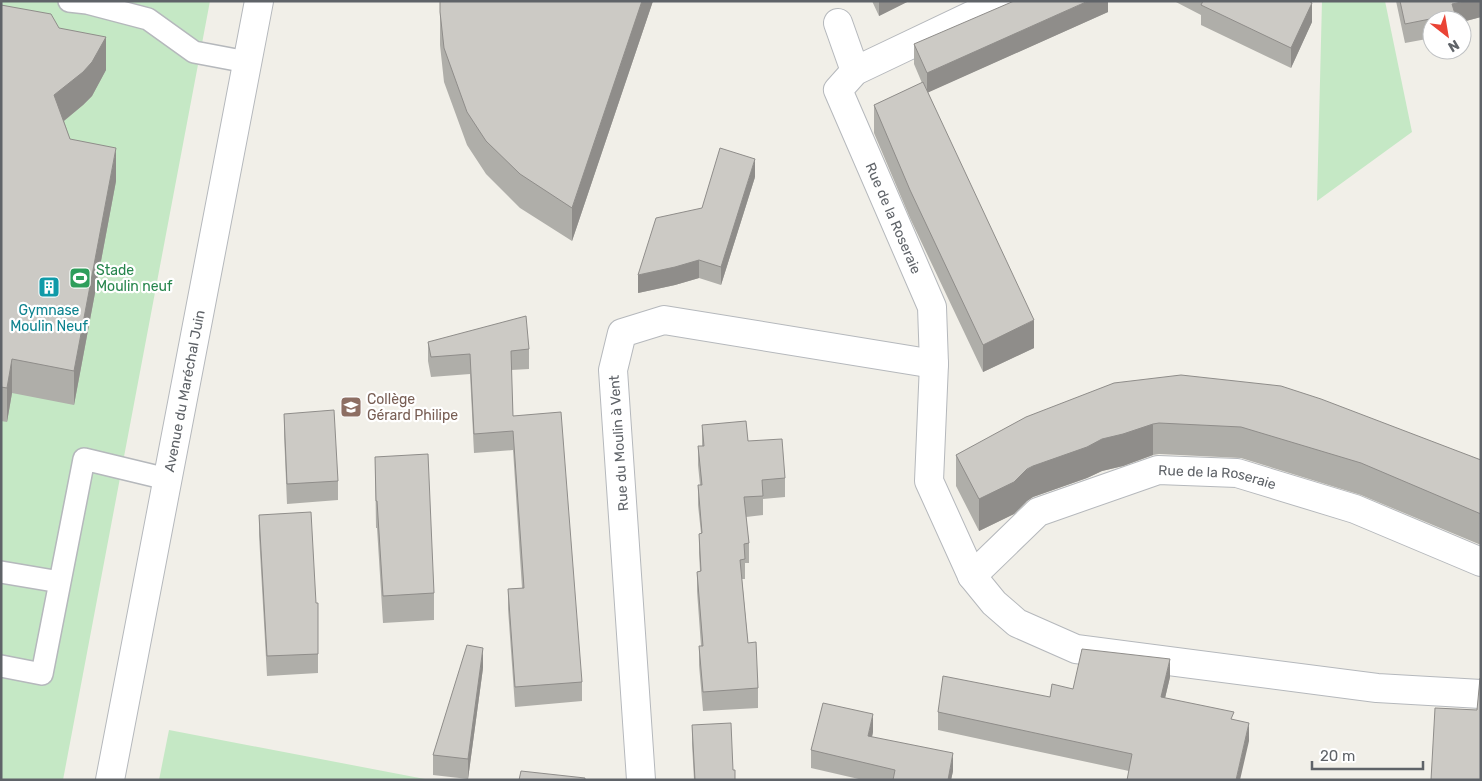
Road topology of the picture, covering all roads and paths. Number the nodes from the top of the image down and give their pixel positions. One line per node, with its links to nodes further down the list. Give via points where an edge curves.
1 (69, 1): 5 (lane, via 148,20 194,52)
2 (259, 1): 5 (street, Avenue du Maréchal Juin)
3 (1002, 1): 6 (street, Rue de la Roseraie)
4 (838, 23): 6 (street)
5 (247, 62): 8 (street, Avenue du Maréchal Juin)
6 (855, 71): 7 (street, Rue de la Roseraie, via 838,90 932,307)
7 (934, 364): 11 (street, Rue de la Roseraie, via 929,480); 16 (street, Rue du Moulin à Vent, via 664,320 622,334 613,370)
8 (167, 479): 12 (lane, via 84,459); 15 (street, Avenue du Maréchal Juin)
9 (1481, 562): 11 (street, Rue de la Roseraie, via 1355,509 1237,473 1158,470 1038,512)
10 (1, 572): 12 (lane)
11 (972, 576): 14 (street, Rue de la Roseraie, via 994,603 1017,623 1076,649 1377,688)
12 (60, 582): 13 (lane, via 42,674)
13 (1, 666)
14 (1481, 694)
15 (110, 780)
16 (641, 780)

